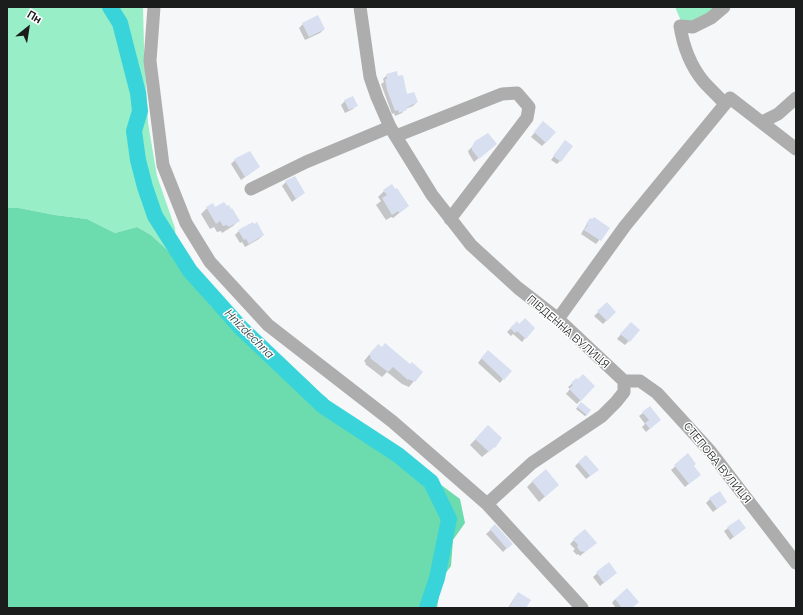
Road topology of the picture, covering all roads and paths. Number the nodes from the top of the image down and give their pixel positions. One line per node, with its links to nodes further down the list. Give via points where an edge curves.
1 (154, 7): 13 (street, via 150,61 163,165 186,223 210,262 268,325 393,422)
2 (360, 7): 7 (street, ПІВДЕННА ВУЛИЦЯ, via 370,77)
3 (724, 7): 5 (street, via 711,18 693,27 680,26 682,39 692,63 703,80)
4 (796, 98): 6 (street, via 778,114)
5 (725, 104): 6 (street, via 730,98); 11 (street, via 624,226)
6 (762, 122): 8 (street)
7 (393, 132): 9 (street, via 306,162); 10 (street, ПІВДЕННА ВУЛИЦЯ); 10 (street, via 502,94 517,93 528,107 527,118)
8 (796, 149)
9 (251, 189)
10 (450, 219): 11 (street, ПІВДЕННА ВУЛИЦЯ, via 471,245 518,288)
11 (558, 319): 12 (street, ПІВДЕННА ВУЛИЦЯ)
12 (624, 381): 13 (street, via 624,392 602,416 532,463); 14 (street, СТЕПОВА ВУЛИЦЯ, via 640,381 657,393 710,451)
13 (487, 504): 15 (street)
14 (796, 563)
15 (582, 608)

